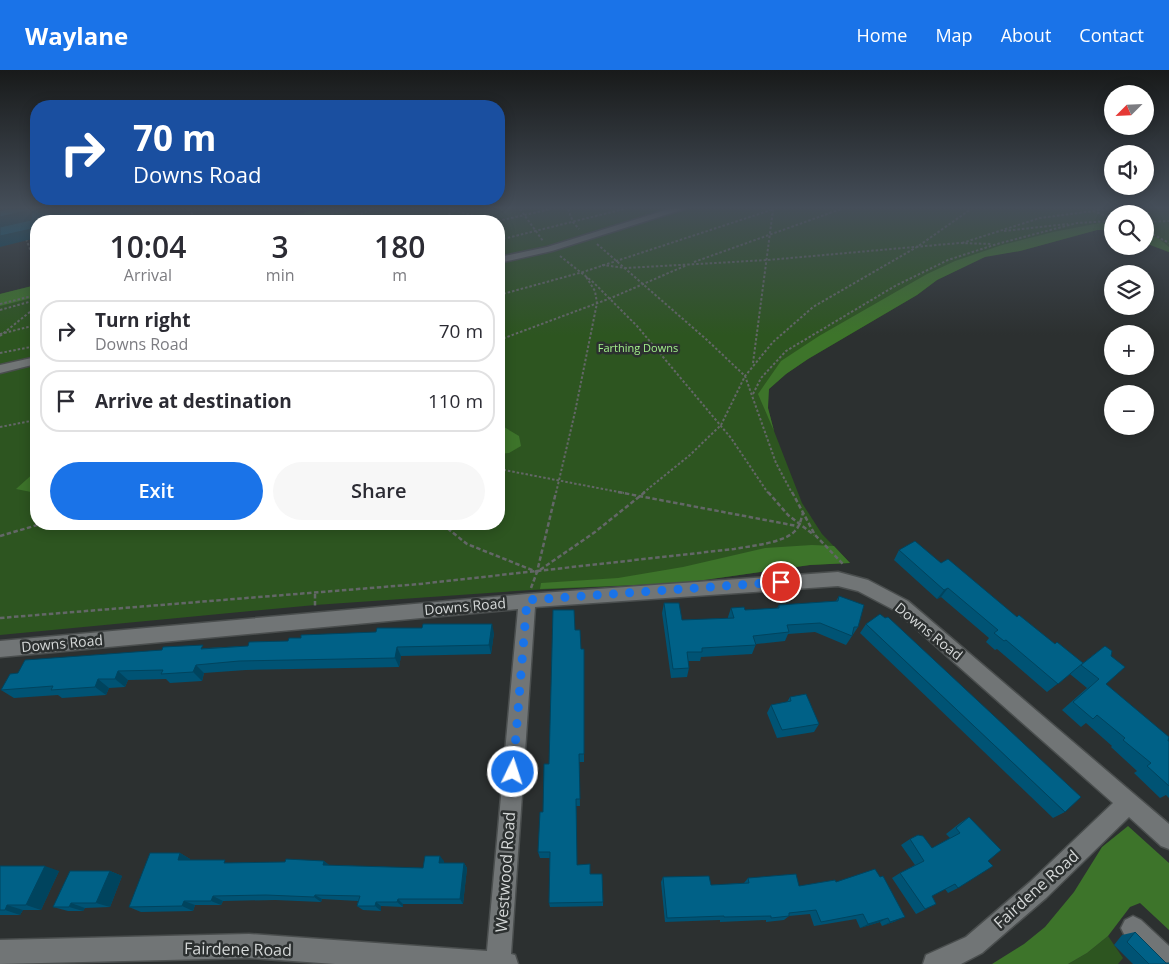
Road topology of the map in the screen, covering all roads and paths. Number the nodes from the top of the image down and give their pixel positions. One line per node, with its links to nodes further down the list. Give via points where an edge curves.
1 (541, 251): 10 (street)
2 (552, 251): 16 (path)
3 (606, 251): 11 (path)
4 (647, 251): 11 (path)
5 (727, 251): 13 (path)
6 (769, 251): 12 (path)
7 (874, 251): 12 (path)
8 (910, 251): 33 (path, via 813,308)
9 (976, 251): 36 (path, via 948,260 895,286 786,350 761,378)
10 (505, 259)
11 (618, 260): 14 (path); 15 (path)
12 (768, 260): 13 (path); 33 (path)
13 (689, 264): 15 (path); 17 (path)
14 (602, 265): 15 (path); 16 (path)
15 (626, 268): 17 (path)
16 (583, 272): 18 (path); 20 (path); 22 (path)
17 (645, 284): 20 (path); 35 (path)
18 (505, 293)
19 (30, 296): 23 (path)
20 (611, 298): 22 (path); 38 (path)
21 (30, 302): 24 (path)
22 (597, 303): 29 (path); 41 (path)
23 (0, 304)
24 (0, 310)
25 (30, 312): 27 (path)
26 (30, 326): 27 (path)
27 (4, 333): 28 (path)
28 (0, 335)
29 (505, 338)
30 (30, 347): 31 (path)
31 (0, 353)
32 (30, 363): 34 (street)
33 (753, 364): 35 (path)
34 (0, 369)
35 (745, 376): 36 (path); 38 (path)
36 (753, 395): 43 (path, via 776,463)
37 (30, 421): 39 (path)
38 (721, 425): 42 (path); 45 (path, via 770,498)
39 (0, 427)
40 (505, 470): 41 (path)
41 (557, 481): 42 (path); 49 (path)
42 (639, 496): 45 (path); 49 (path, via 595,532)
43 (803, 513): 45 (path); 48 (path)
44 (30, 527): 47 (path)
45 (798, 527): 48 (path); 49 (path, via 792,535 761,544)
46 (450, 530): 49 (path, via 467,544)
47 (0, 536)
48 (815, 536): 50 (path)
49 (537, 572): 51 (path); 52 (path, via 315,594)
50 (862, 585): 51 (street, Downs Road, via 838,579); 54 (street, Downs Road, via 902,606)
51 (527, 600): 53 (street, Downs Road); 59 (street, Westwood Road)
52 (0, 618)
53 (0, 649)
54 (1128, 803): 55 (street, Downs Road); 61 (street, Fairdene Road, via 1038,890 974,945)
55 (1169, 838)
56 (1133, 928): 58 (street)
57 (0, 952): 59 (street, Fairdene Road, via 249,946)
58 (1169, 963)
59 (498, 964): 60 (street, Fairdene Road)
60 (506, 964)
61 (935, 964)

